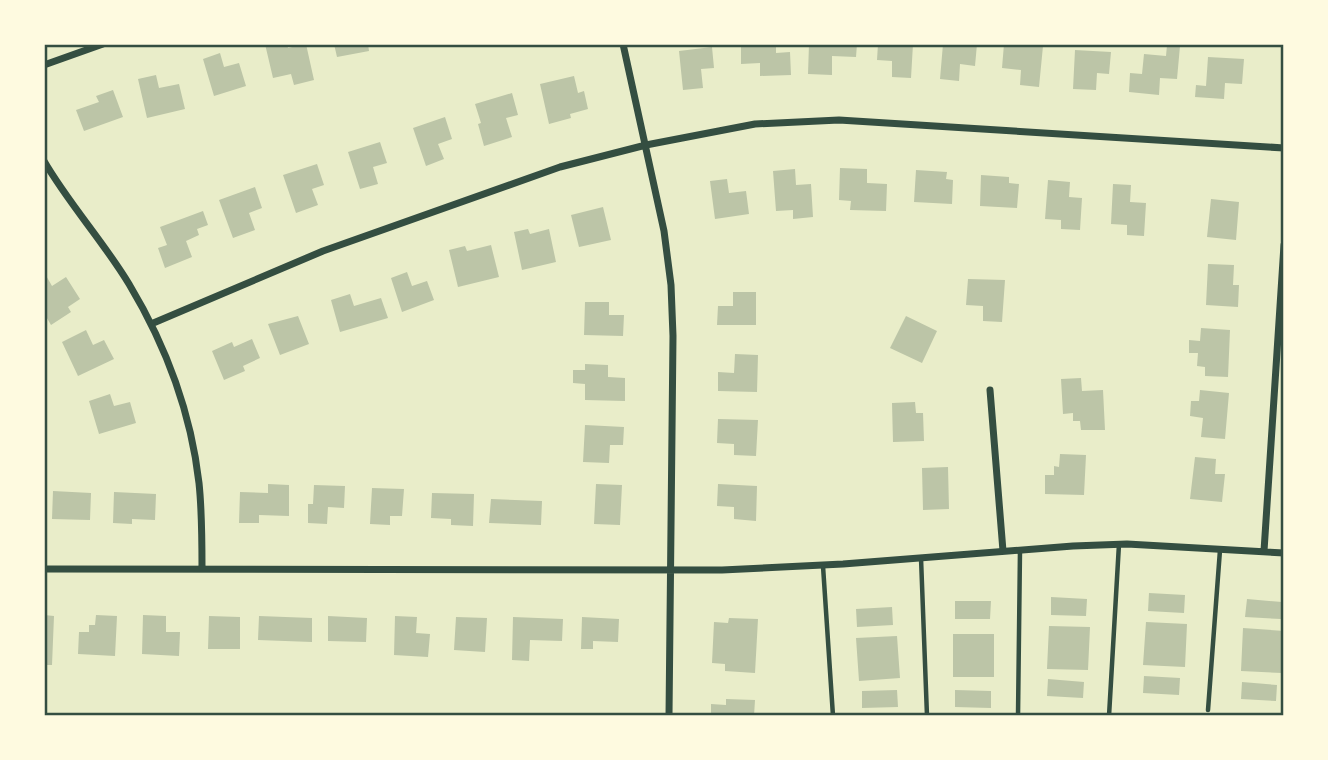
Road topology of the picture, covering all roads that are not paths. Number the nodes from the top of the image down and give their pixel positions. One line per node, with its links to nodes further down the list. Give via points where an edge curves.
1 (103, 44): 3 (street)
2 (623, 44): 4 (street)
3 (44, 65)
4 (646, 145): 5 (street, via 755,124 839,120); 8 (street, via 560,166 485,192 323,251); 20 (street, via 671,285)
5 (1284, 148)
6 (44, 161): 8 (street, via 129,283)
7 (1284, 246): 14 (street)
8 (151, 324): 18 (street, via 175,380 190,435 199,482)
9 (990, 390): 13 (street)
10 (1119, 544): 11 (street); 12 (street); 26 (lane)
11 (1220, 549): 14 (street); 21 (lane)
12 (1020, 550): 13 (street); 25 (lane)
13 (1003, 551): 16 (street)
14 (1264, 551): 15 (street)
15 (1284, 553)
16 (921, 558): 17 (street); 24 (lane)
17 (823, 566): 20 (street); 23 (lane)
18 (202, 568): 19 (street); 20 (street)
19 (44, 569)
20 (671, 570): 22 (street)
21 (1208, 710)
22 (669, 716)
23 (833, 716)
24 (927, 716)
25 (1018, 716)
26 (1109, 716)

